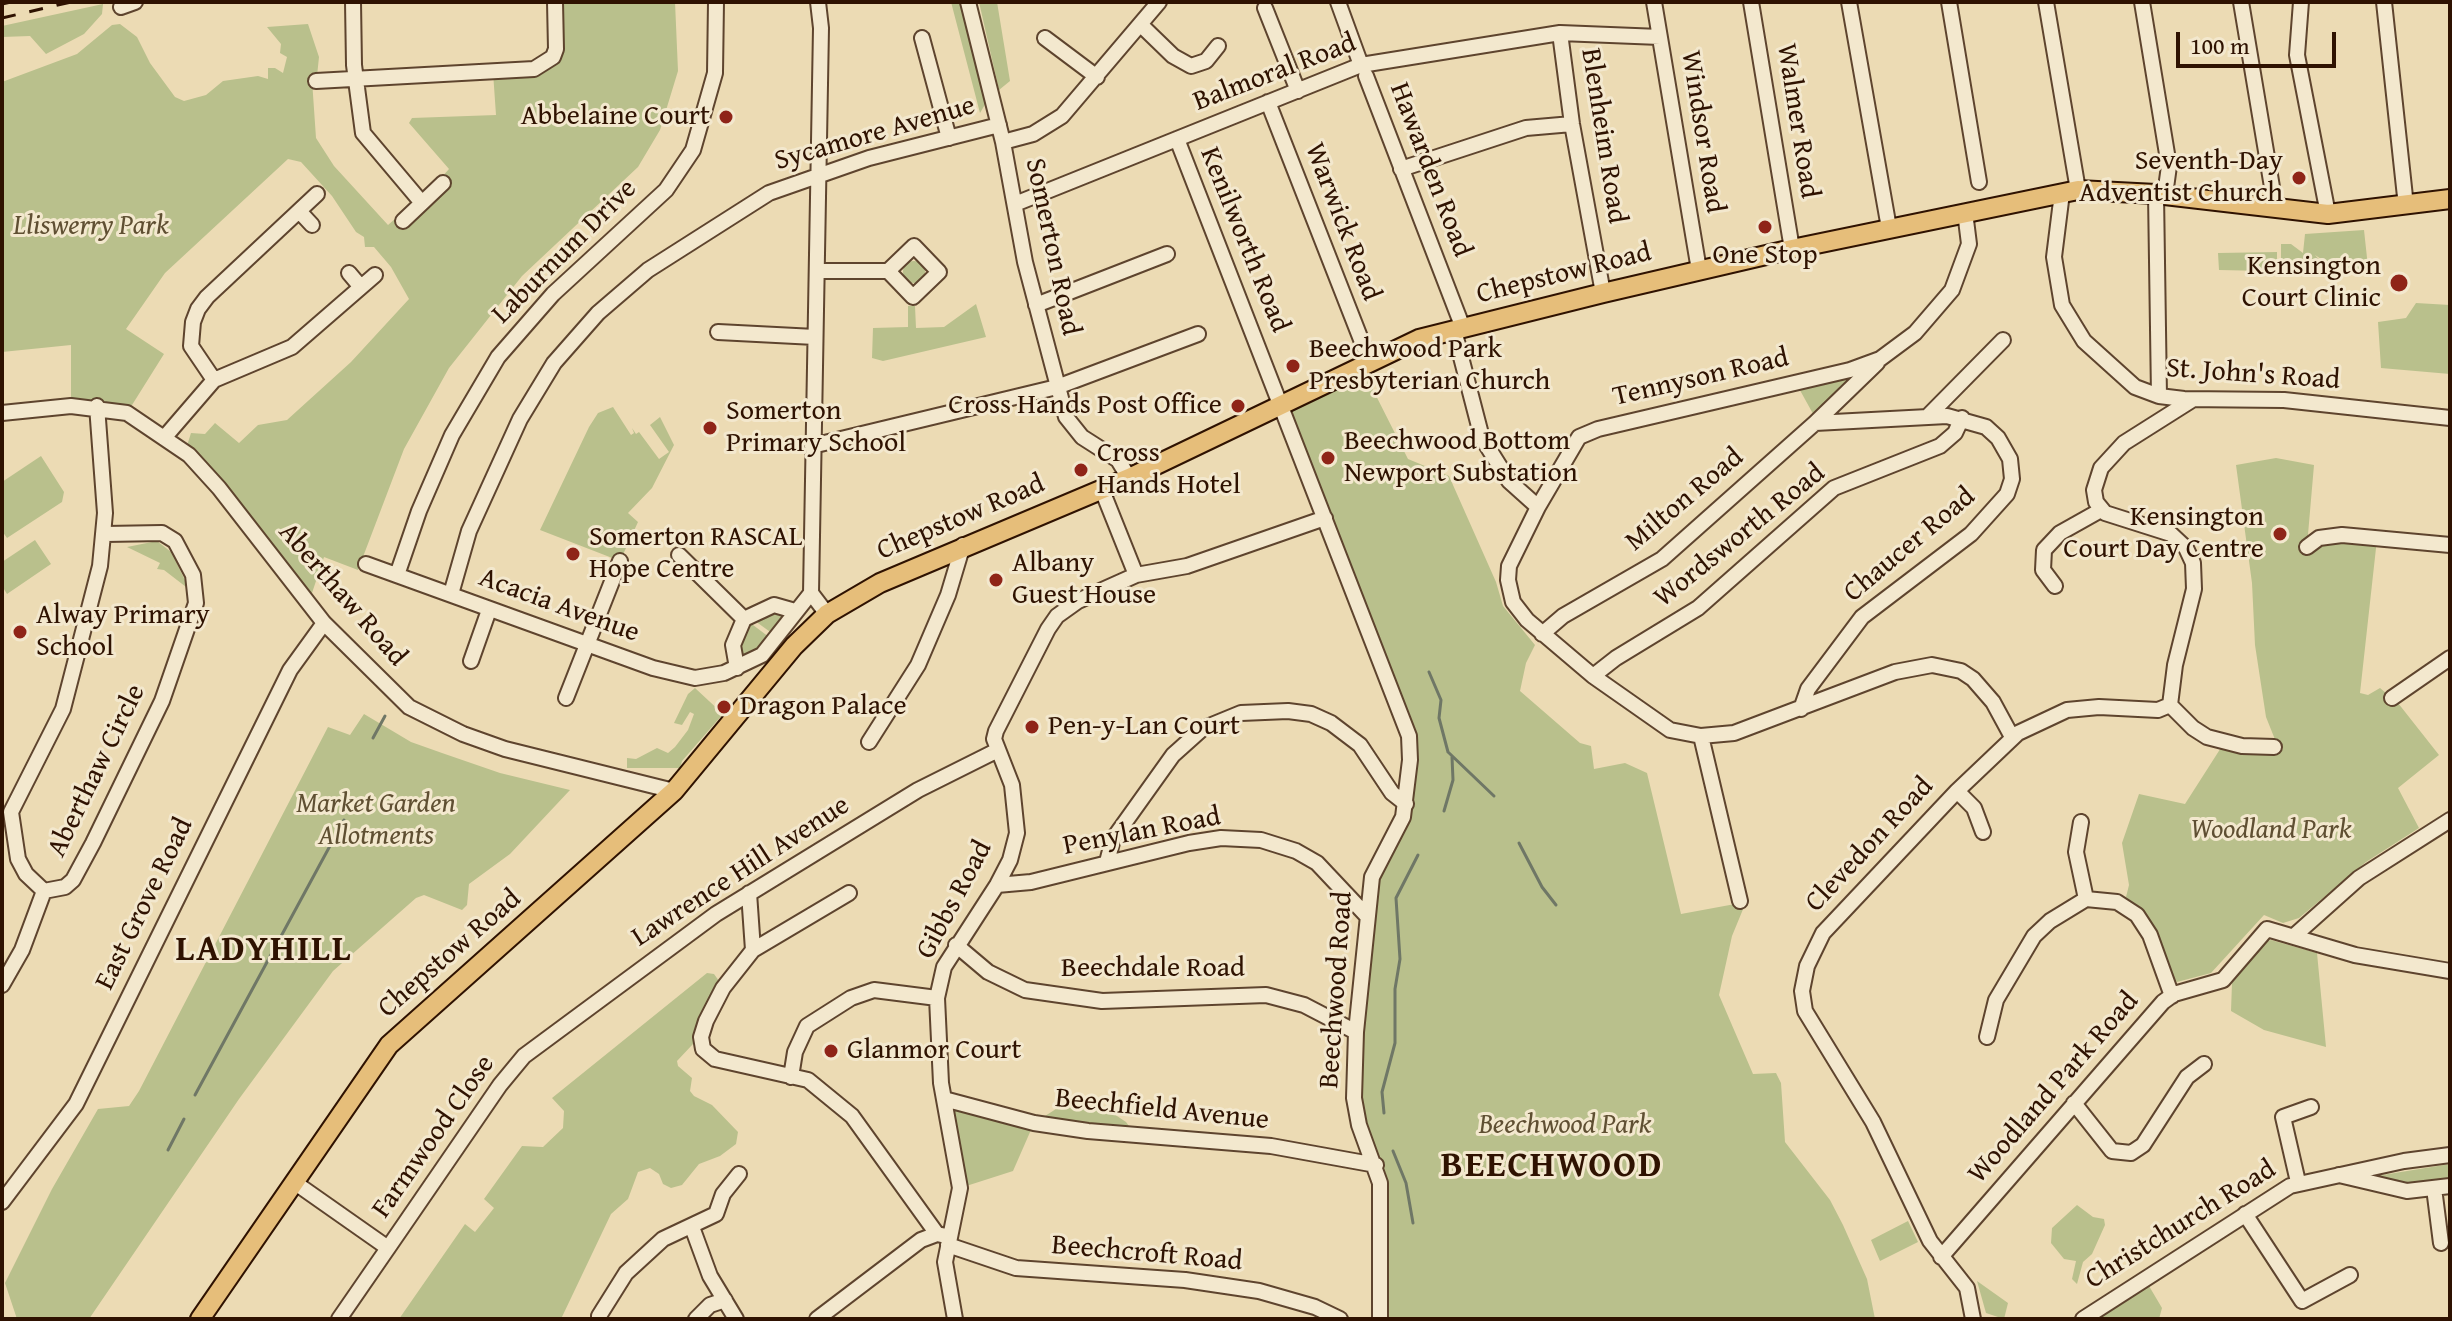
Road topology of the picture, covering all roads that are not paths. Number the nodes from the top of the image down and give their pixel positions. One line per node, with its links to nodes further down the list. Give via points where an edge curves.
1 (353, 2): 26 (street)
2 (555, 2): 26 (street, via 556,49 534,69)
3 (716, 2): 95 (street, Laburnum Drive, via 715,73 693,150 666,190 553,294 498,357 452,435)
4 (818, 2): 36 (street)
5 (968, 2): 31 (street, Somerton Road)
6 (1159, 2): 18 (street)
7 (1338, 2): 24 (street, Hawarden Road)
8 (1654, 2): 20 (street, Windsor Road)
9 (1751, 2): 53 (street, Walmer Road)
10 (1849, 2): 52 (street)
11 (1949, 2): 37 (street)
12 (2046, 2): 40 (street, St. John's Road)
13 (2142, 2): 42 (street, via 2170,180)
14 (2241, 2): 39 (street)
15 (2301, 2): 49 (street, via 2297,55)
16 (2384, 2): 46 (street)
17 (1265, 8): 28 (street)
18 (1141, 25): 23 (street, via 1191,66 1206,61); 25 (street)
19 (1560, 33): 20 (street, Balmoral Road); 24 (street, Balmoral Road); 30 (street, Blenheim Road)
20 (1660, 37): 55 (street, Windsor Road)
21 (922, 38): 32 (street)
22 (1045, 38): 25 (street)
23 (1218, 46)
24 (1364, 71): 28 (street, Balmoral Road); 35 (street, Hawarden Road)
25 (1097, 77): 34 (street, via 1062,116 1033,134)
26 (358, 79): 27 (street); 44 (street, via 363,133)
27 (316, 81)
28 (1298, 91): 29 (street, Balmoral Road)
29 (1268, 102): 33 (street, Balmoral Road); 69 (street, Warwick Road)
30 (1572, 124): 35 (street, via 1526,128); 61 (street, Blenheim Road)
31 (999, 125): 32 (street, Sycamore Avenue); 34 (street, Somerton Road)
32 (949, 138): 36 (street, Sycamore Avenue)
33 (1177, 139): 45 (street, Balmoral Road); 74 (street, Kenilworth Road)
34 (1003, 142): 45 (street, Somerton Road)
35 (1401, 169): 63 (street, Hawarden Road)
36 (817, 175): 56 (street); 99 (street, Sycamore Avenue, via 769,193 648,270 598,313 554,363 493,475)
37 (1979, 182)
38 (443, 183): 44 (street)
39 (2272, 187)
40 (2070, 192): 42 (main road, Chepstow Road); 48 (main road, Chepstow Road); 72 (street, St. John's Road, via 2054,268 2066,316 2121,377)
41 (317, 194): 47 (street)
42 (2161, 195): 49 (main road, Chepstow Road); 72 (street)
43 (2450, 199): 46 (main road, Chepstow Road)
44 (422, 203): 50 (street)
45 (1015, 204): 62 (street, Somerton Road)
46 (2406, 206): 49 (main road, Chepstow Road)
47 (299, 211): 51 (street); 70 (street, via 198,309 191,346)
48 (1965, 212): 52 (main road, Chepstow Road); 68 (street, Tennyson Road, via 1969,244 1952,290 1915,333)
49 (2328, 214)
50 (403, 221)
51 (312, 225)
52 (1889, 228): 53 (main road, Chepstow Road)
53 (1792, 249): 55 (main road, Chepstow Road)
54 (1167, 254): 62 (street)
55 (1699, 270): 61 (main road, Chepstow Road)
56 (817, 271): 57 (street); 66 (street)
57 (888, 271)
58 (349, 273): 60 (street)
59 (375, 275): 60 (street)
60 (360, 286): 70 (street, via 292,347)
61 (1603, 293): 63 (main road, Chepstow Road)
62 (1036, 305): 71 (street, Somerton Road)
63 (1458, 329): 69 (main road, Chepstow Road); 85 (street, Hawarden Road, via 1482,438 1509,481)
64 (718, 332): 66 (street)
65 (1198, 334): 71 (street)
66 (815, 337): 82 (street)
67 (2003, 340): 77 (street)
68 (1880, 359): 80 (street, Milton Road); 85 (street, Tennyson Road, via 1586,433 1569,449)
69 (1369, 360): 74 (main road, Chepstow Road)
70 (214, 380): 81 (street)
71 (1057, 387): 82 (street); 83 (street, Somerton Road, via 1066,417 1082,437 1118,460)
72 (2159, 396): 73 (street, St. John's Road)
73 (2193, 400): 79 (street, St. John's Road, via 2284,400); 86 (street, via 2133,436 2107,461 2094,490)
74 (1282, 404): 83 (main road, Chepstow Road); 87 (street, Beechwood Road)
75 (97, 406): 76 (street, Aberthaw Road); 81 (street, Aberthaw Road, via 127,413); 88 (street, Aberthaw Circle)
76 (2, 413)
77 (1929, 415): 78 (street, Chaucer Road); 80 (street)
78 (1962, 418): 110 (street, Wordsworth Road, via 1940,446 1834,488 1698,608); 114 (street, Chaucer Road, via 1986,427 2003,445 2012,472 2007,494 1971,534 1862,617 1808,689)
79 (2450, 418)
80 (1815, 423): 105 (street, Milton Road, via 1662,559 1563,616)
81 (164, 438): 104 (street, Aberthaw Road, via 189,455 219,488)
82 (812, 446): 98 (street)
83 (1129, 478): 84 (main road, Chepstow Road)
84 (1102, 490): 89 (main road, Chepstow Road); 96 (street)
85 (1538, 507): 105 (street, Tennyson Road, via 1509,566 1508,580 1515,607)
86 (2101, 510): 97 (street, via 2060,533 2044,550 2043,570); 113 (street, via 2164,531 2182,543 2191,558 2194,589)
87 (1325, 518): 96 (street, via 1187,566); 122 (street, Beechwood Road, via 1409,736)
88 (106, 534): 128 (street, Aberthaw Circle, via 63,709 11,812 18,859); 128 (street, Aberthaw Circle, via 162,533 175,541 193,575 196,603 162,701 93,843 73,880)
89 (963, 545): 102 (main road, Chepstow Road); 117 (street, via 918,665)
90 (2450, 545): 91 (street, via 2342,535 2319,538)
91 (2307, 547)
92 (679, 555): 103 (street)
93 (620, 561): 106 (street)
94 (366, 564): 95 (street, Acacia Avenue)
95 (397, 575): 99 (street, Acacia Avenue)
96 (1136, 575): 119 (street, via 1102,588 1057,616 996,731)
97 (2055, 586)
98 (811, 593): 101 (street, Acacia Avenue); 102 (street)
99 (451, 594): 100 (street, Acacia Avenue)
100 (489, 610): 106 (street, Acacia Avenue); 108 (street)
101 (795, 611): 103 (street, via 774,605); 109 (street, Acacia Avenue, via 771,647)
102 (827, 614): 120 (main road, Chepstow Road, via 794,646)
103 (744, 619): 109 (street, via 733,645)
104 (324, 623): 120 (street, Aberthaw Road, via 409,707 463,734); 157 (street, East Grove Road, via 290,670 76,1104)
105 (1542, 634): 110 (street, Tennyson Road)
106 (586, 642): 109 (street, Acacia Avenue, via 695,678); 111 (street)
107 (2450, 658): 112 (street)
108 (471, 661)
109 (737, 668)
110 (1593, 676): 115 (street, Tennyson Road, via 1658,724)
111 (566, 698)
112 (2392, 698)
113 (2170, 705): 116 (street, Clevedon Road, via 2158,710 2067,710); 118 (street, via 2207,737)
114 (1801, 709): 115 (street, via 1743,730); 116 (street, via 1906,669 1942,666 1961,671 1983,689)
115 (1701, 736): 132 (street)
116 (2012, 737): 121 (street, Clevedon Road)
117 (869, 742)
118 (2274, 747)
119 (998, 750): 127 (street, Gibbs Road, via 1012,785 1017,833); 129 (street, Lawrence Hill Avenue, via 918,790)
120 (674, 791): 153 (main road, Chepstow Road, via 389,1045)
121 (1957, 791): 125 (street, via 1975,810); 163 (street, Clevedon Road, via 1823,933 1807,966 1802,996 1807,1015 1873,1122)
122 (1406, 804): 126 (street, via 1392,793 1360,745 1331,723 1288,711 1241,713 1202,729 1173,755 1113,839); 133 (street, Beechwood Road, via 1372,877)
123 (2450, 820): 134 (street, via 2359,878)
124 (2081, 822): 131 (street, via 2076,852)
125 (1983, 832)
126 (1107, 862): 127 (street, Penylan Road, via 1031,882); 133 (street, Penylan Road, via 1199,841 1261,840 1306,855)
127 (997, 885): 135 (street, Gibbs Road)
128 (44, 891): 138 (street)
129 (749, 893): 136 (street); 143 (street, Lawrence Hill Avenue)
130 (849, 893): 136 (street)
131 (2086, 899): 139 (street, via 2117,902 2137,915 2150,935); 142 (street, via 2034,936 1996,1000)
132 (1740, 901)
133 (1366, 915): 141 (street, Beechwood Road)
134 (2294, 936): 137 (street, via 2355,955); 139 (street, Woodland Park Road, via 2268,928 2223,980)
135 (956, 945): 140 (street, Gibbs Road); 141 (street, Beechdale Road, via 988,972 1025,990 1102,1001 1266,995 1304,1005)
136 (753, 950): 145 (street, via 723,988 706,1021 701,1037 705,1052)
137 (2450, 971)
138 (2, 985)
139 (2172, 996): 147 (street, Woodland Park Road)
140 (937, 998): 145 (street, via 874,990 851,998 807,1026); 146 (street, Gibbs Road)
141 (1356, 1032): 150 (street, Beechwood Road, via 1354,1098)
142 (1987, 1037)
143 (524, 1056): 162 (street, Farmwood Close)
144 (2204, 1064): 147 (street, via 2186,1078 2143,1145 2131,1153 2112,1151)
145 (791, 1077): 160 (street, via 808,1080 852,1116)
146 (944, 1099): 150 (street, Beechfield Avenue, via 1034,1123 1271,1146); 160 (street, Gibbs Road, via 960,1188)
147 (2074, 1103): 163 (street, Woodland Park Road)
148 (2311, 1107): 154 (street, via 2283,1117)
149 (2450, 1155): 152 (street, Christchurch Road)
150 (1376, 1165): 174 (street, Beechwood Road)
151 (739, 1174): 159 (street, via 716,1214)
152 (2335, 1174): 154 (street, Christchurch Road); 156 (street, via 2407,1191)
153 (294, 1182): 162 (street, Farmwood Close); 167 (main road, Chepstow Road)
154 (2298, 1182): 158 (street, Christchurch Road)
155 (2450, 1186): 156 (street)
156 (2434, 1188): 161 (street)
157 (2, 1202)
158 (2245, 1214): 164 (street, via 2302,1301); 176 (street, Christchurch Road)
159 (692, 1227): 165 (street); 166 (street, via 663,1239 626,1273)
160 (945, 1239): 171 (street, via 921,1240); 172 (street, Gibbs Road, via 946,1281); 173 (street, Beechcroft Road, via 1016,1268 1259,1291)
161 (2441, 1243)
162 (388, 1248): 168 (street, Farmwood Close)
163 (1941, 1257): 175 (street, Clevedon Road, via 1970,1294)
164 (2350, 1275)
165 (725, 1300): 169 (street, via 710,1305); 170 (street)
166 (599, 1316)
167 (200, 1319)
168 (339, 1319)
169 (696, 1319)
170 (736, 1319)
171 (817, 1319)
172 (955, 1319)
173 (1340, 1319)
174 (1380, 1319)
175 (1973, 1319)
176 (2083, 1319)

